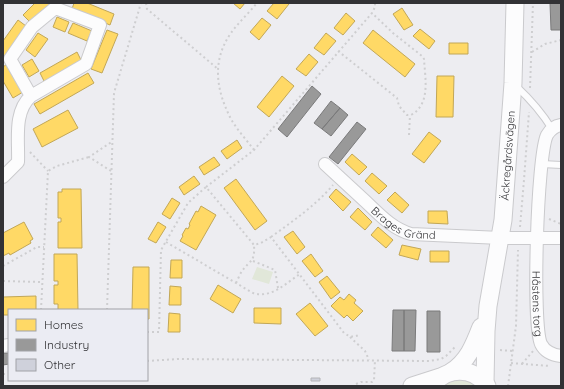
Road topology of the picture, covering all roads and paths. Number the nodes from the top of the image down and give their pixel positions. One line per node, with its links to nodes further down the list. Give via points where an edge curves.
1 (142, 3): 18 (path, via 114,93)
2 (146, 3): 11 (path, via 147,9)
3 (257, 3): 11 (path, via 231,33)
4 (375, 3): 7 (path)
5 (515, 3): 12 (street, Äckregårdsvägen)
6 (533, 3): 10 (path)
7 (372, 13): 9 (path); 15 (path, via 424,59 425,97 421,108)
8 (561, 40): 10 (path, via 545,44)
9 (338, 51): 15 (path, via 397,98 403,112); 19 (path)
10 (532, 52): 14 (path)
11 (218, 69): 19 (path, via 219,88 230,116)
12 (513, 84): 14 (lane); 29 (street, Äckregårdsvägen)
13 (31, 96): 13 (street, via 86,64 100,25 55,8 32,27 10,59); 25 (street, via 20,112 18,162)
14 (530, 98): 16 (lane); 30 (path)
15 (410, 115): 17 (path)
16 (556, 127): 22 (street, Håstens torg, via 547,135)
17 (409, 135)
18 (113, 141): 20 (path); 24 (path)
19 (254, 150): 27 (path)
20 (89, 156): 24 (path); 35 (path, via 48,171)
21 (325, 164): 26 (street, Brages Gränd)
22 (542, 164): 23 (lane); 32 (street, Håstens torg)
23 (561, 164)
24 (111, 171): 44 (path)
25 (3, 177)
26 (339, 177): 28 (path, via 324,196); 29 (street, Brages Gränd, via 394,227 404,232)
27 (206, 187): 33 (path, via 188,203); 34 (path)
28 (271, 237): 34 (path); 38 (path)
29 (501, 238): 30 (street); 49 (street, Äckregårdsvägen)
30 (519, 238): 32 (street); 50 (path)
31 (561, 238): 32 (street)
32 (537, 239): 48 (street, Håstens torg, via 538,330)
33 (166, 242): 41 (path); 45 (path, via 161,250 159,332)
34 (254, 245): 36 (path)
35 (44, 247): 37 (path, via 37,247); 40 (path)
36 (253, 261): 41 (path, via 241,272); 42 (path, via 275,270)
37 (3, 266)
38 (300, 274): 42 (path); 47 (path, via 344,333)
39 (3, 281): 40 (path)
40 (42, 282): 43 (path)
41 (236, 283): 42 (path, via 260,295 271,293)
42 (278, 288)
43 (42, 309)
44 (107, 309)
45 (148, 332)
46 (360, 334): 47 (path)
47 (350, 337): 52 (path)
48 (541, 344): 51 (street, Håstens torg, via 551,354); 56 (path)
49 (479, 347): 50 (path); 53 (path, via 459,345 446,356 436,360); 58 (street, Äckregårdsvägen, via 458,367); 60 (street, Äckregårdsvägen)
50 (513, 352): 55 (path)
51 (561, 356)
52 (369, 360): 53 (path); 54 (path)
53 (375, 360): 59 (path, via 374,380)
54 (148, 361)
55 (511, 363): 56 (path); 62 (path)
56 (522, 364): 57 (path)
57 (553, 366)
58 (441, 378): 60 (street, via 466,372 473,374); 61 (street)
59 (356, 384)
60 (486, 385)
61 (412, 386)
62 (508, 386)

